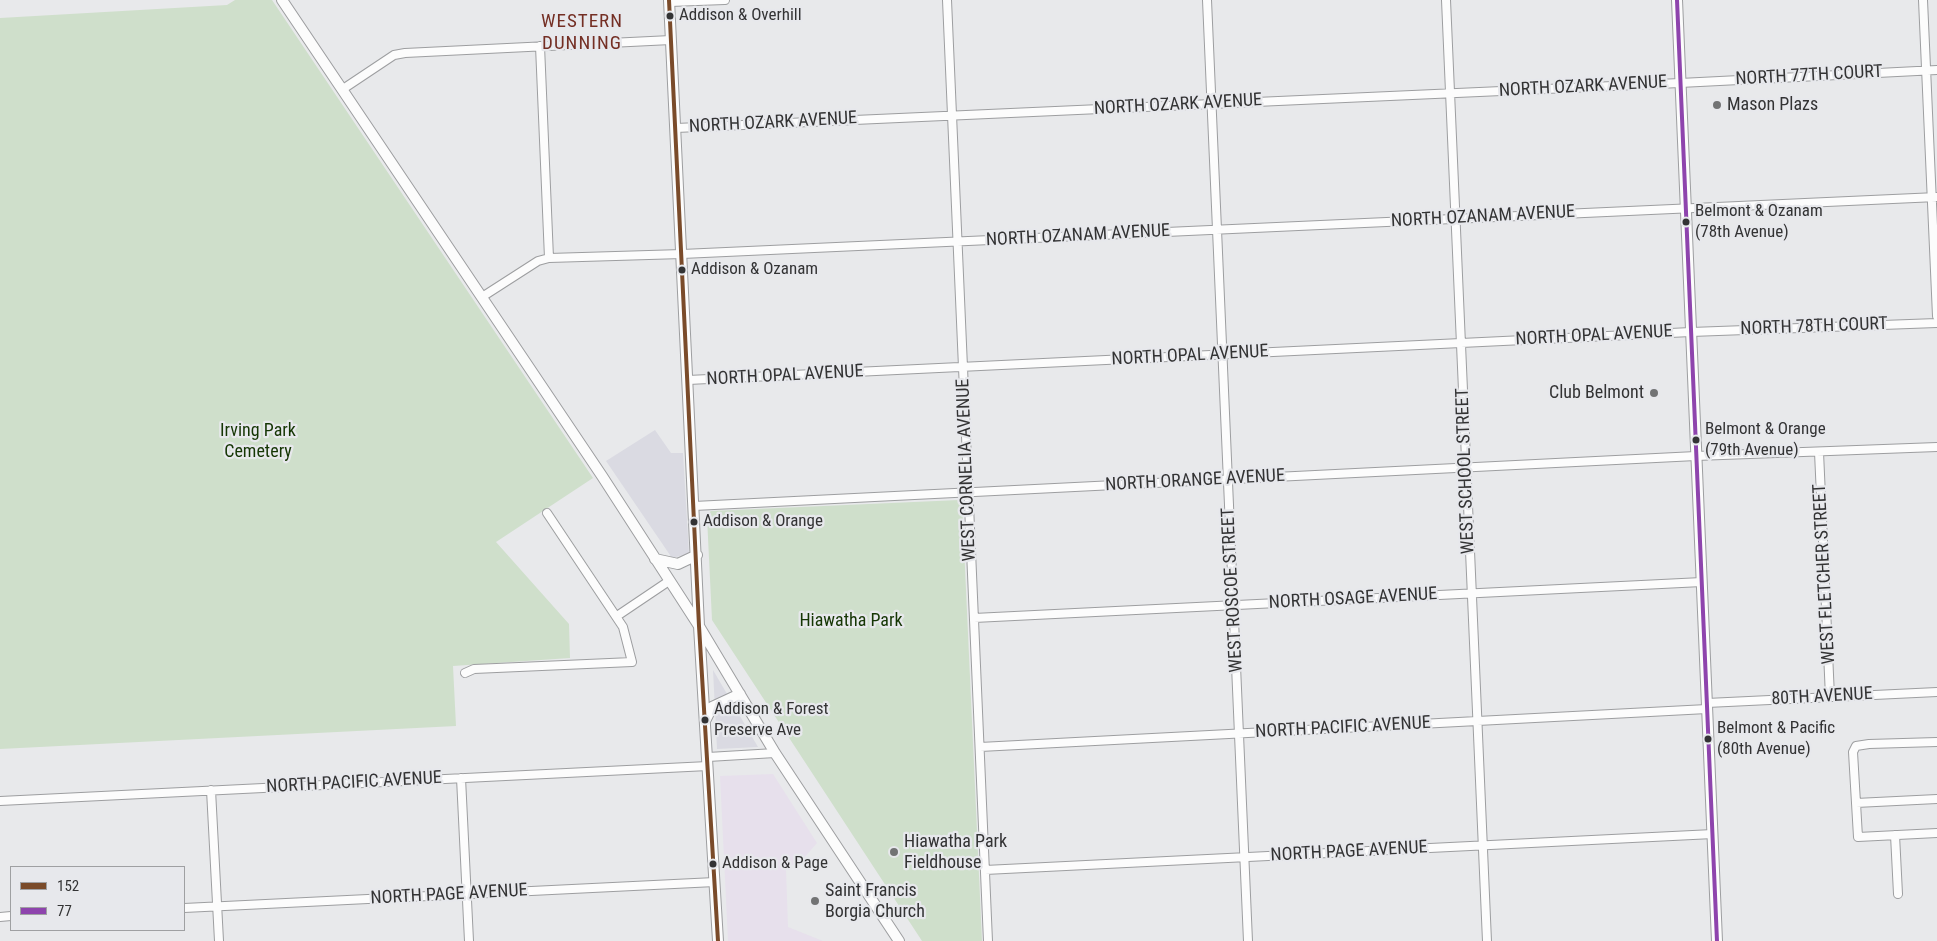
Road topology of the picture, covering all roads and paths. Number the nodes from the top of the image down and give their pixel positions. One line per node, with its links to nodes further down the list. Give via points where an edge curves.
1 (282, 0): 14 (main road)
2 (725, 0): 8 (street)
3 (947, 0): 17 (street, WEST CORNELIA AVENUE)
4 (1207, 0): 16 (street, WEST ROSCOE STREET)
5 (1446, 0): 15 (street, WEST SCHOOL STREET)
6 (1677, 0): 13 (main road)
7 (1923, 0): 11 (street)
8 (669, 1): 9 (main road)
9 (671, 40): 10 (street); 18 (main road)
10 (540, 46): 14 (street, via 405,53 394,56); 25 (street)
11 (1926, 70): 12 (street, NORTH 77TH COURT); 13 (street, NORTH 77TH COURT); 19 (street)
12 (1937, 70)
13 (1680, 83): 15 (street, NORTH OZARK AVENUE); 20 (main road)
14 (343, 89): 26 (main road)
15 (1450, 93): 16 (street, NORTH OZARK AVENUE); 21 (street, WEST SCHOOL STREET)
16 (1212, 104): 17 (street, NORTH OZARK AVENUE); 22 (street, WEST ROSCOE STREET)
17 (952, 115): 18 (street, NORTH OZARK AVENUE); 23 (street, WEST CORNELIA AVENUE)
18 (676, 128): 24 (main road)
19 (1934, 197): 20 (street, NORTH OZANAM AVENUE); 27 (street)
20 (1686, 208): 21 (street, NORTH OZANAM AVENUE); 29 (main road)
21 (1455, 218): 22 (street, NORTH OZANAM AVENUE); 30 (street, WEST SCHOOL STREET)
22 (1217, 229): 23 (street, NORTH OZANAM AVENUE); 31 (street, WEST ROSCOE STREET)
23 (957, 241): 24 (street, NORTH OZANAM AVENUE); 32 (street, WEST CORNELIA AVENUE)
24 (682, 254): 25 (street, NORTH OZANAM AVENUE); 33 (main road)
25 (549, 258): 26 (street, NORTH OZANAM AVENUE, via 538,261)
26 (482, 297): 43 (main road)
27 (1937, 316)
28 (1937, 323): 29 (street, NORTH 78TH COURT)
29 (1691, 332): 30 (street, NORTH OPAL AVENUE); 36 (main road)
30 (1461, 343): 31 (street, NORTH OPAL AVENUE); 37 (street, WEST SCHOOL STREET)
31 (1223, 354): 32 (street, NORTH OPAL AVENUE); 38 (street, WEST ROSCOE STREET)
32 (963, 367): 33 (street, NORTH OPAL AVENUE); 39 (street, WEST CORNELIA AVENUE)
33 (688, 380): 40 (main road)
34 (1937, 447): 35 (street, NORTH ORANGE AVENUE)
35 (1819, 452): 36 (street, NORTH ORANGE AVENUE); 54 (street, WEST FLETCHER STREET)
36 (1696, 456): 37 (street, NORTH ORANGE AVENUE); 45 (main road)
37 (1466, 468): 38 (street, NORTH ORANGE AVENUE); 46 (street, WEST SCHOOL STREET)
38 (1228, 479): 39 (street, NORTH ORANGE AVENUE); 47 (street, WEST ROSCOE STREET)
39 (968, 492): 40 (street, NORTH ORANGE AVENUE); 49 (street, WEST CORNELIA AVENUE)
40 (694, 506): 42 (main road)
41 (547, 513): 48 (street)
42 (697, 555): 43 (main road, via 678,564); 50 (main road)
43 (655, 559): 44 (main road)
44 (669, 581): 48 (street); 50 (main road)
45 (1702, 582): 46 (street, NORTH OSAGE AVENUE); 55 (main road)
46 (1472, 593): 47 (street, NORTH OSAGE AVENUE); 57 (street, WEST SCHOOL STREET)
47 (1234, 606): 49 (street, NORTH OSAGE AVENUE); 58 (street, WEST ROSCOE STREET)
48 (617, 616): 51 (street, via 632,662 474,669)
49 (974, 618): 60 (street, WEST CORNELIA AVENUE)
50 (699, 626): 53 (main road); 56 (main road)
51 (465, 673)
52 (1937, 692): 54 (street, 80TH AVENUE)
53 (740, 694): 56 (main road, via 712,707); 61 (main road)
54 (1830, 697): 55 (street, 80TH AVENUE)
55 (1707, 706): 57 (street, NORTH PACIFIC AVENUE); 69 (main road)
56 (706, 720): 62 (main road)
57 (1477, 722): 58 (street, NORTH PACIFIC AVENUE); 71 (street, WEST SCHOOL STREET)
58 (1239, 734): 60 (street, NORTH PACIFIC AVENUE); 72 (street, WEST ROSCOE STREET)
59 (1937, 742): 67 (street, via 1856,746 1853,752)
60 (980, 747): 73 (street, WEST CORNELIA AVENUE)
61 (775, 754): 62 (street, NORTH PACIFIC AVENUE); 82 (main road)
62 (708, 762): 63 (street, NORTH PACIFIC AVENUE); 74 (main road)
63 (461, 778): 64 (street, NORTH PACIFIC AVENUE); 75 (street)
64 (211, 790): 66 (street, NORTH PACIFIC AVENUE); 77 (street)
65 (1937, 799): 67 (street)
66 (0, 801)
67 (1856, 803): 70 (street, via 1858,837)
68 (1937, 833): 70 (street)
69 (1713, 834): 71 (street, NORTH PAGE AVENUE); 86 (main road)
70 (1895, 835): 76 (street)
71 (1482, 846): 72 (street, NORTH PAGE AVENUE); 85 (street, WEST SCHOOL STREET)
72 (1245, 858): 73 (street, NORTH PAGE AVENUE); 84 (street, WEST ROSCOE STREET)
73 (985, 870): 83 (street, WEST CORNELIA AVENUE)
74 (715, 882): 75 (street, NORTH PAGE AVENUE); 81 (main road)
75 (467, 894): 77 (street, NORTH PAGE AVENUE); 80 (street)
76 (1898, 894)
77 (218, 906): 78 (street, NORTH PAGE AVENUE); 79 (street)
78 (185, 908)
79 (219, 941)
80 (469, 941)
81 (718, 941)
82 (899, 941)
83 (988, 941)
84 (1248, 941)
85 (1486, 941)
86 (1717, 941)

